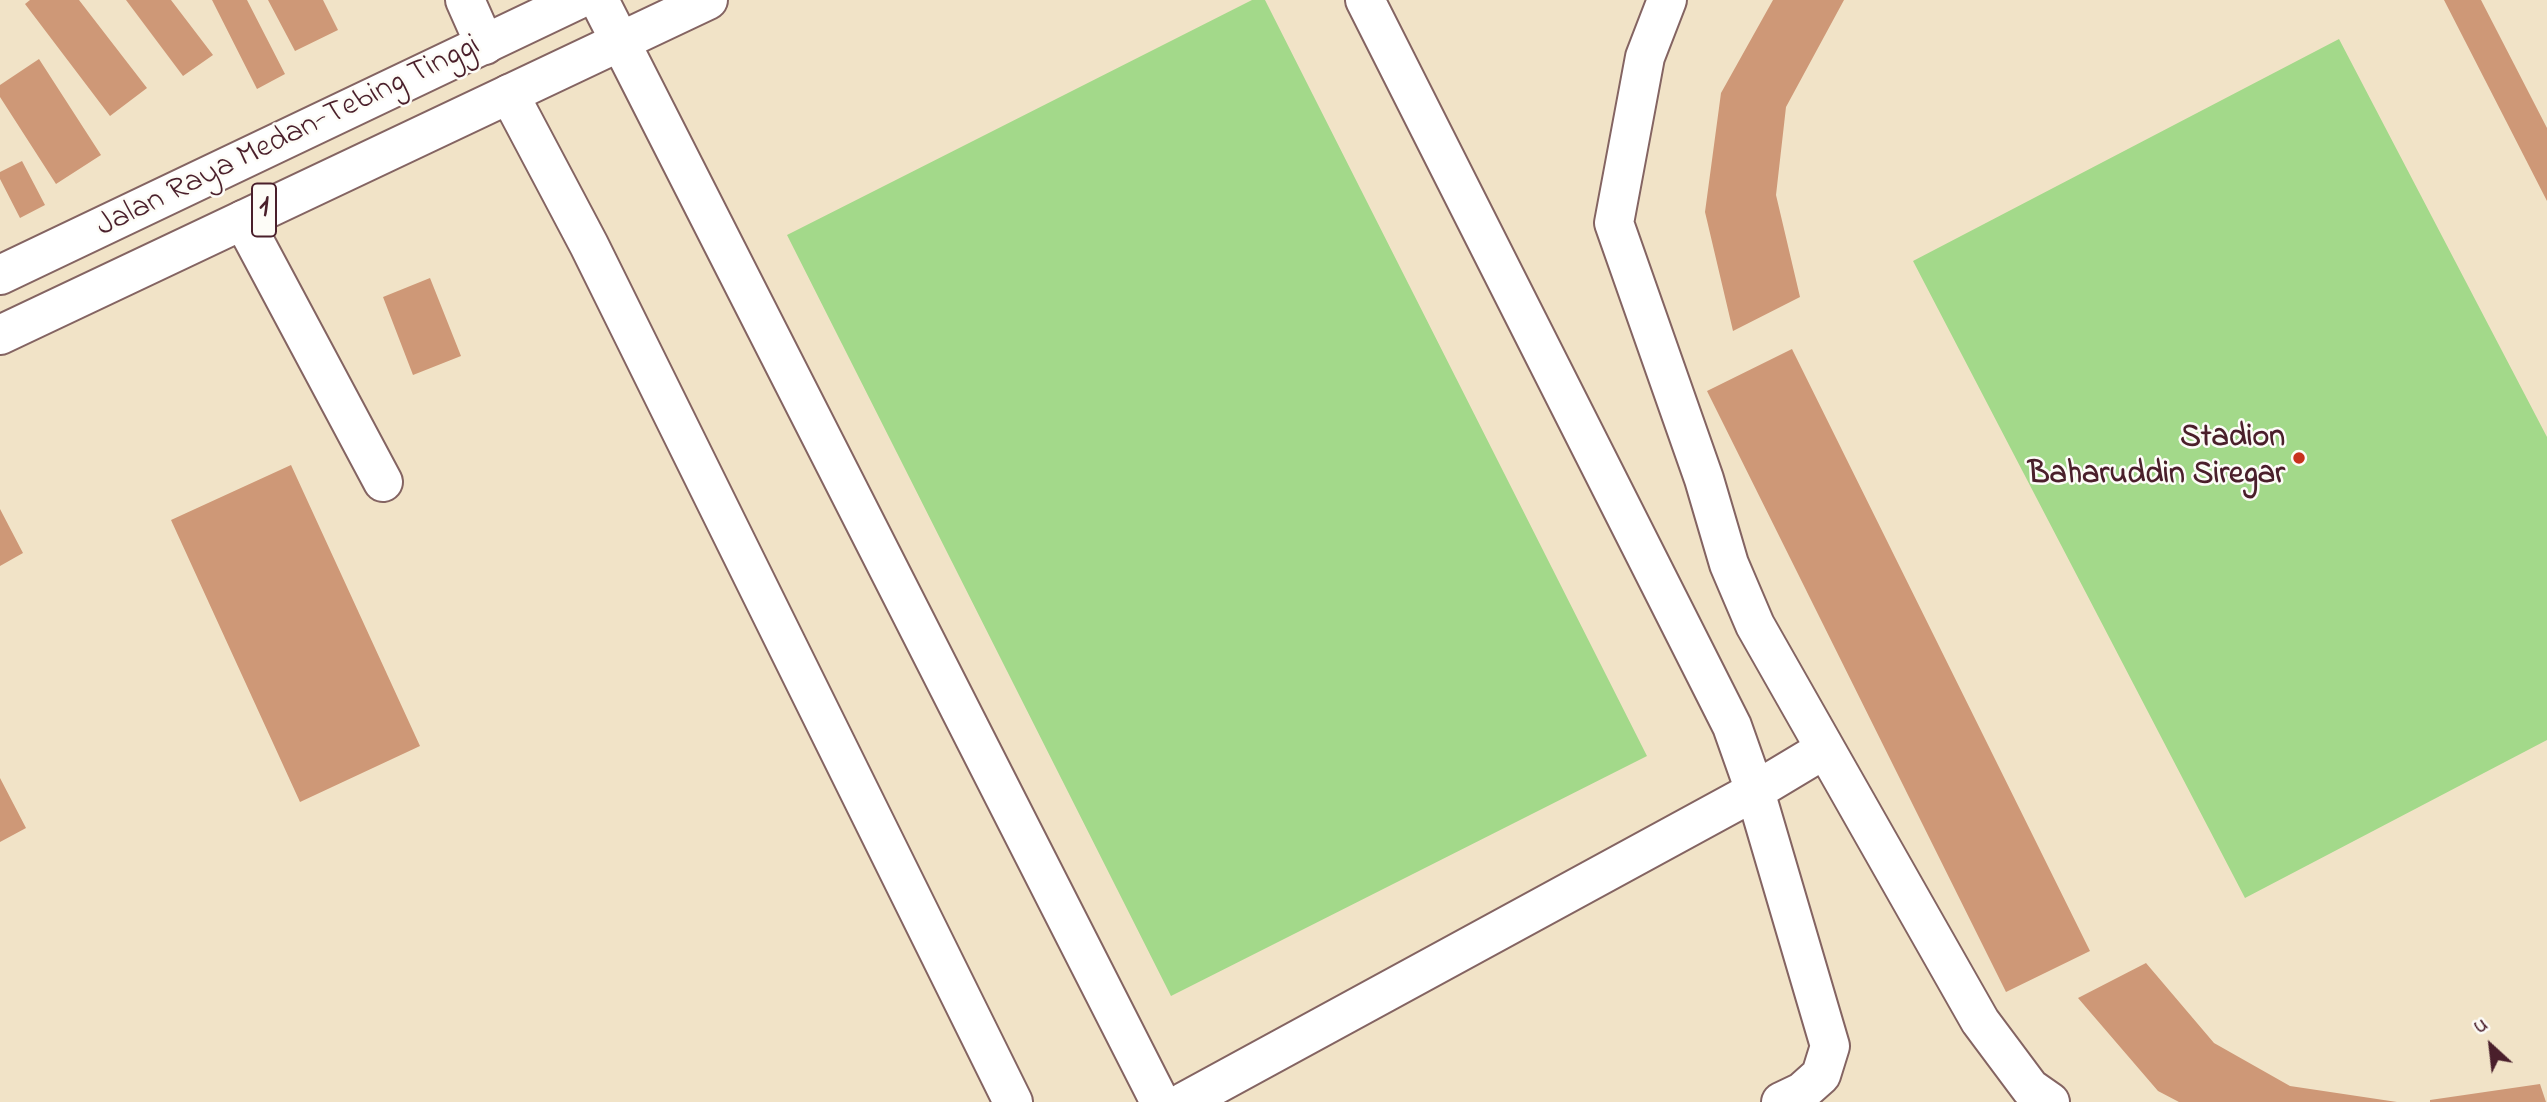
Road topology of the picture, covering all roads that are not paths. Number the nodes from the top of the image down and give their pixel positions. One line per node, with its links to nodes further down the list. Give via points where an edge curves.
1 (465, 0): 6 (main road)
2 (708, 0): 7 (main road, Jalan Raya Medan-Tebing Tinggi / 1)
3 (1365, 0): 14 (main road, via 1702,665 1732,726)
4 (1667, 0): 13 (main road, via 1645,57 1614,223 1729,564 1755,625)
5 (581, 2): 6 (main road, Jalan Raya Medan-Tebing Tinggi / 1); 7 (main road)
6 (495, 40): 10 (main road, Jalan Raya Medan-Tebing Tinggi / 1)
7 (607, 48): 8 (main road, Jalan Raya Medan-Tebing Tinggi / 1); 17 (main road)
8 (519, 89): 9 (main road, Jalan Raya Medan-Tebing Tinggi / 1); 16 (main road, via 589,245)
9 (243, 220): 11 (main road, Jalan Raya Medan-Tebing Tinggi / 1); 12 (main road)
10 (0, 275)
11 (0, 335)
12 (383, 482)
13 (1825, 748): 14 (main road); 20 (main road, via 1980,1021 2030,1088)
14 (1755, 791): 15 (main road, via 1830,1046); 18 (main road)
15 (1829, 1088): 19 (main road)
16 (1013, 1102)
17 (1160, 1102)
18 (1184, 1102)
19 (1781, 1102)
20 (2050, 1102)

